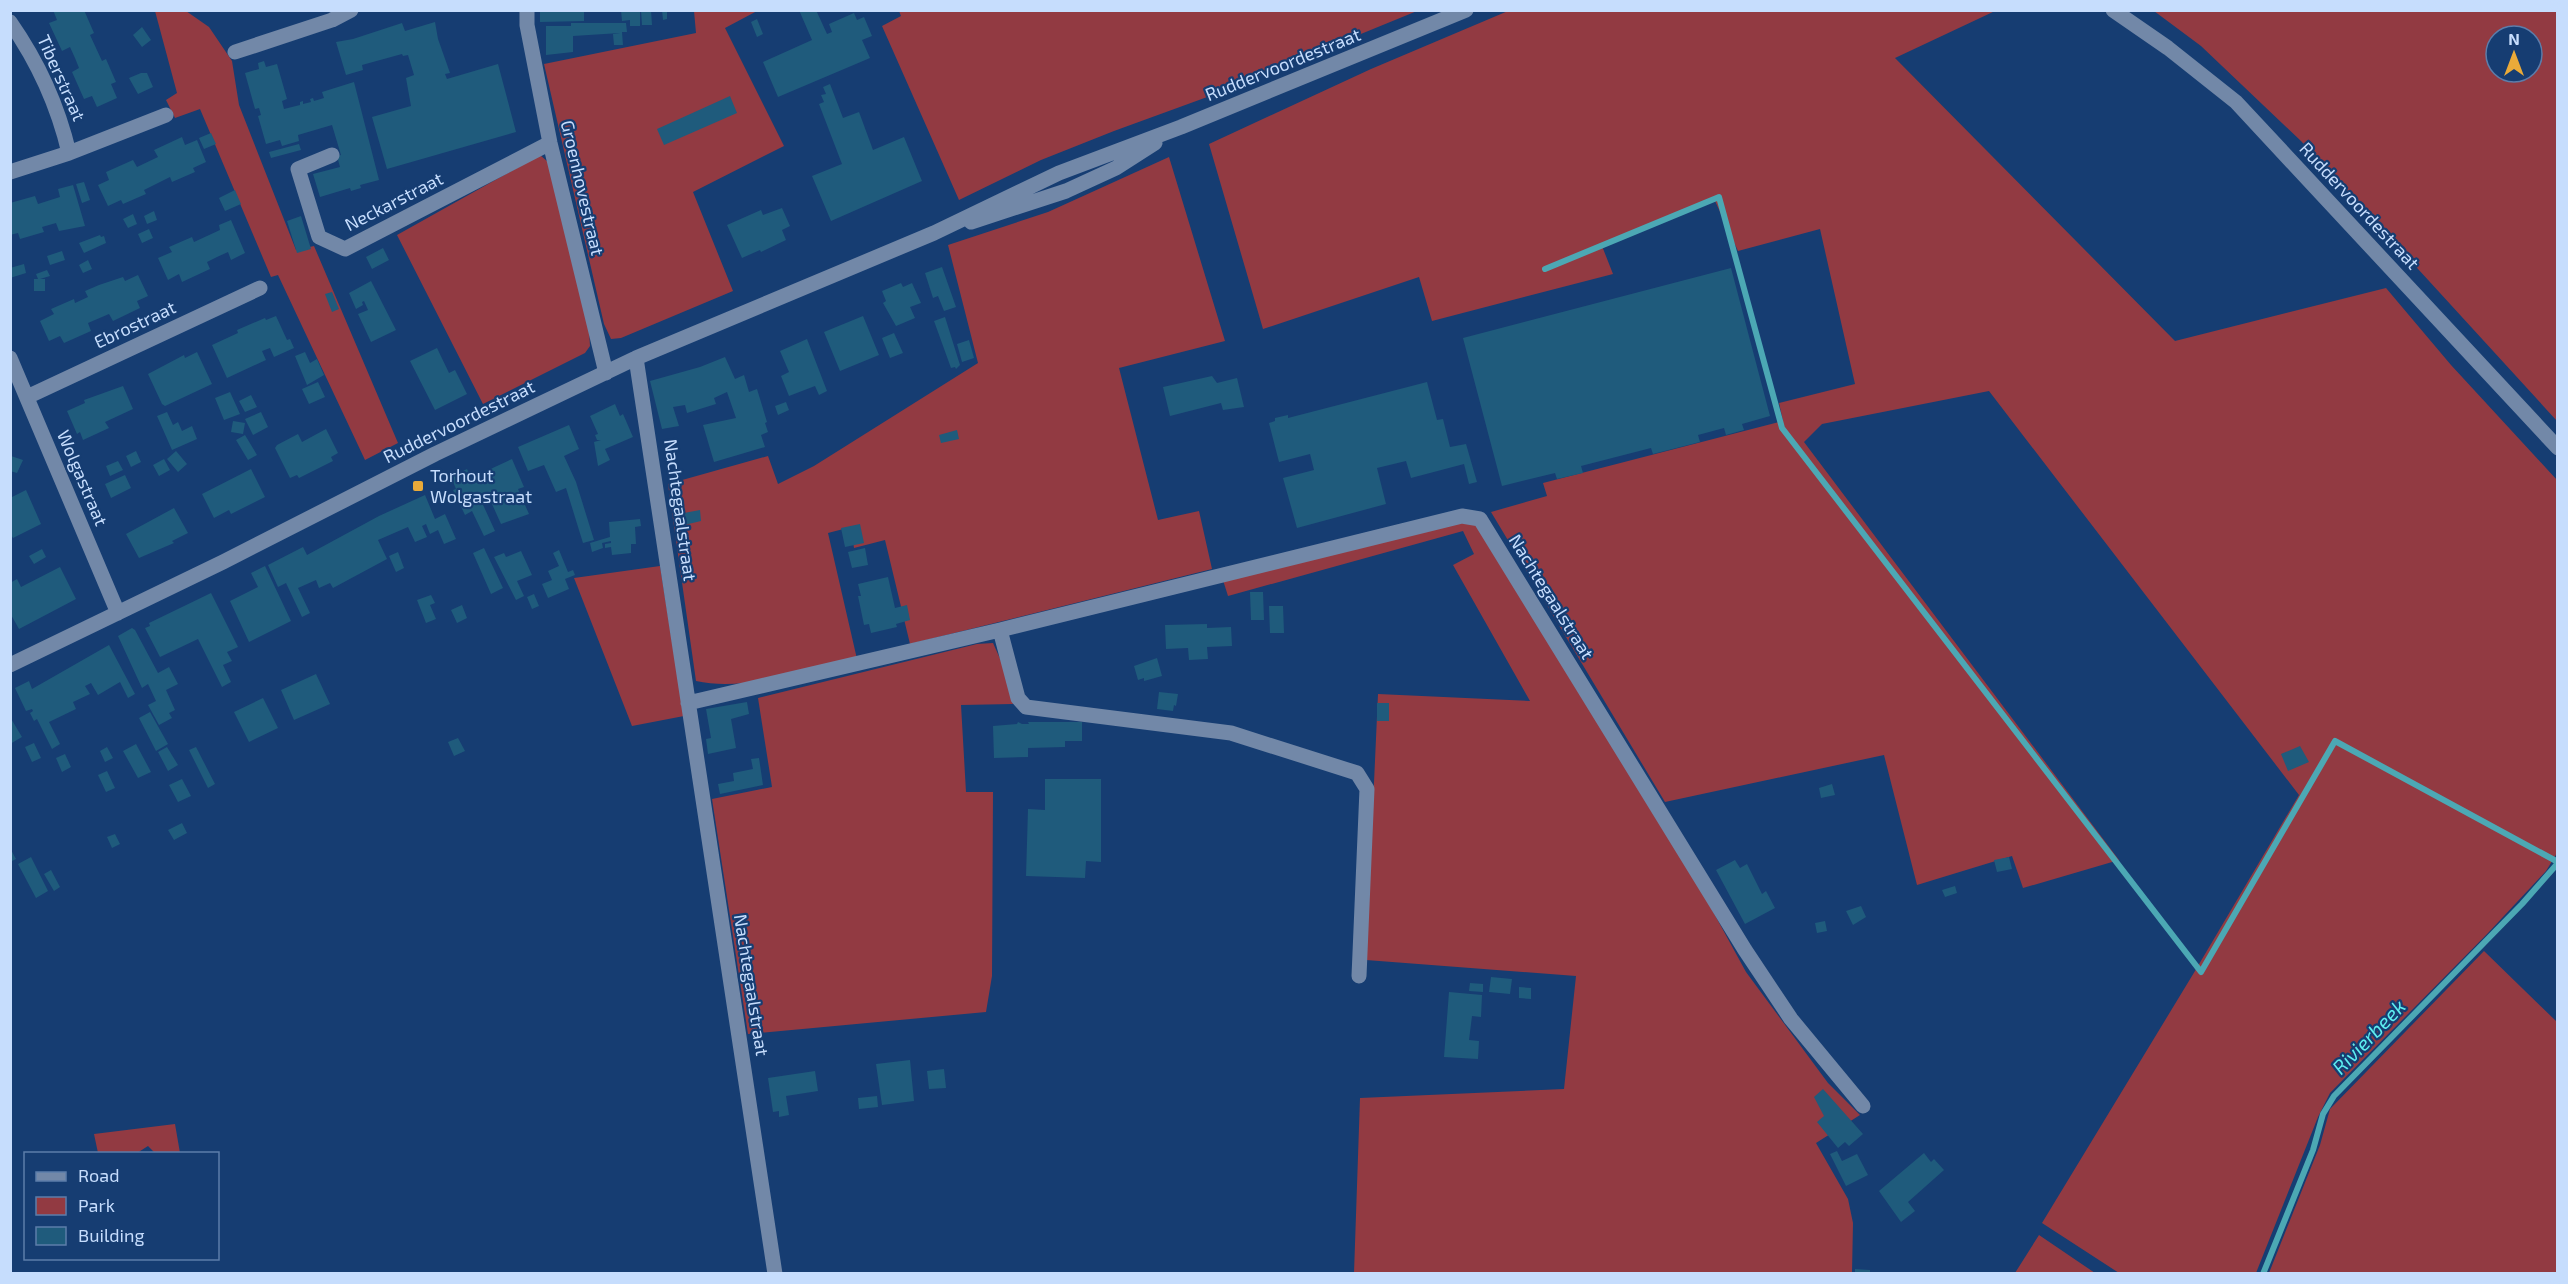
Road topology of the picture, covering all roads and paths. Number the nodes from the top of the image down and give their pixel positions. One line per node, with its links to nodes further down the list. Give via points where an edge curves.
1 (351, 10): 6 (street)
2 (527, 10): 8 (street, Groenhovestraat)
3 (1466, 10): 14 (street, Ruddervoordestraat, via 1181,127 1116,168 1066,191 934,233)
4 (2113, 10): 17 (street, Ruddervoordestraat, via 2236,102)
5 (10, 22): 9 (street, Tiberstraat, via 61,118)
6 (235, 52)
7 (166, 115): 9 (street)
8 (550, 142): 10 (street, Neckarstraat, via 345,249 319,237 298,169); 15 (street, Groenhovestraat)
9 (69, 153): 11 (street)
10 (332, 155)
11 (10, 171)
12 (260, 288): 16 (street, Ebrostraat)
13 (10, 358): 16 (street, Wolgastraat)
14 (636, 358): 15 (street, Ruddervoordestraat); 21 (street, Nachtegaalstraat)
15 (606, 374): 18 (street, Ruddervoordestraat, via 435,454)
16 (27, 397): 18 (street, Wolgastraat)
17 (2558, 448)
18 (118, 613): 20 (street, Ruddervoordestraat)
19 (1000, 630): 21 (street, Nachtegaalstraat); 22 (street, via 1018,698 1026,707 1231,733 1357,773 1367,789); 23 (street, Nachtegaalstraat, via 1462,516 1480,519 1752,960 1791,1019)
20 (10, 665)
21 (688, 703): 24 (street, Nachtegaalstraat)
22 (1359, 976)
23 (1863, 1106)
24 (775, 1274)

